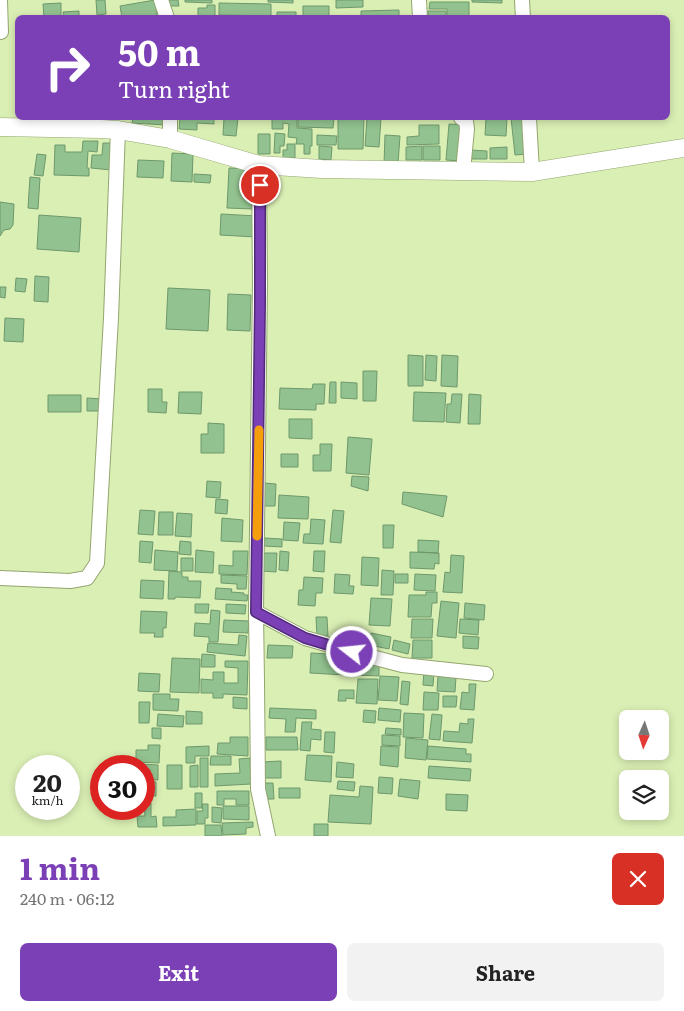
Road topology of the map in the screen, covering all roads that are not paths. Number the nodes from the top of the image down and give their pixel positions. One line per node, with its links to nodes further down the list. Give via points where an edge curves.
1 (0, 0): 8 (street)
2 (162, 0): 5 (street)
3 (419, 0): 6 (street)
4 (522, 0): 7 (street)
5 (166, 15)
6 (420, 15)
7 (523, 15)
8 (1, 32)
9 (170, 120): 14 (street)
10 (466, 120): 17 (street)
11 (529, 120): 18 (street)
12 (0, 127): 13 (street)
13 (118, 130): 14 (street); 19 (street, via 97,563 87,578 70,582)
14 (170, 139): 16 (street)
15 (684, 148): 18 (street)
16 (259, 165): 17 (street); 20 (street)
17 (463, 171): 18 (street)
18 (532, 172)
19 (0, 578)
20 (256, 612): 21 (street, via 305,638 402,666); 22 (street, via 258,789)
21 (486, 674)
22 (268, 836)

